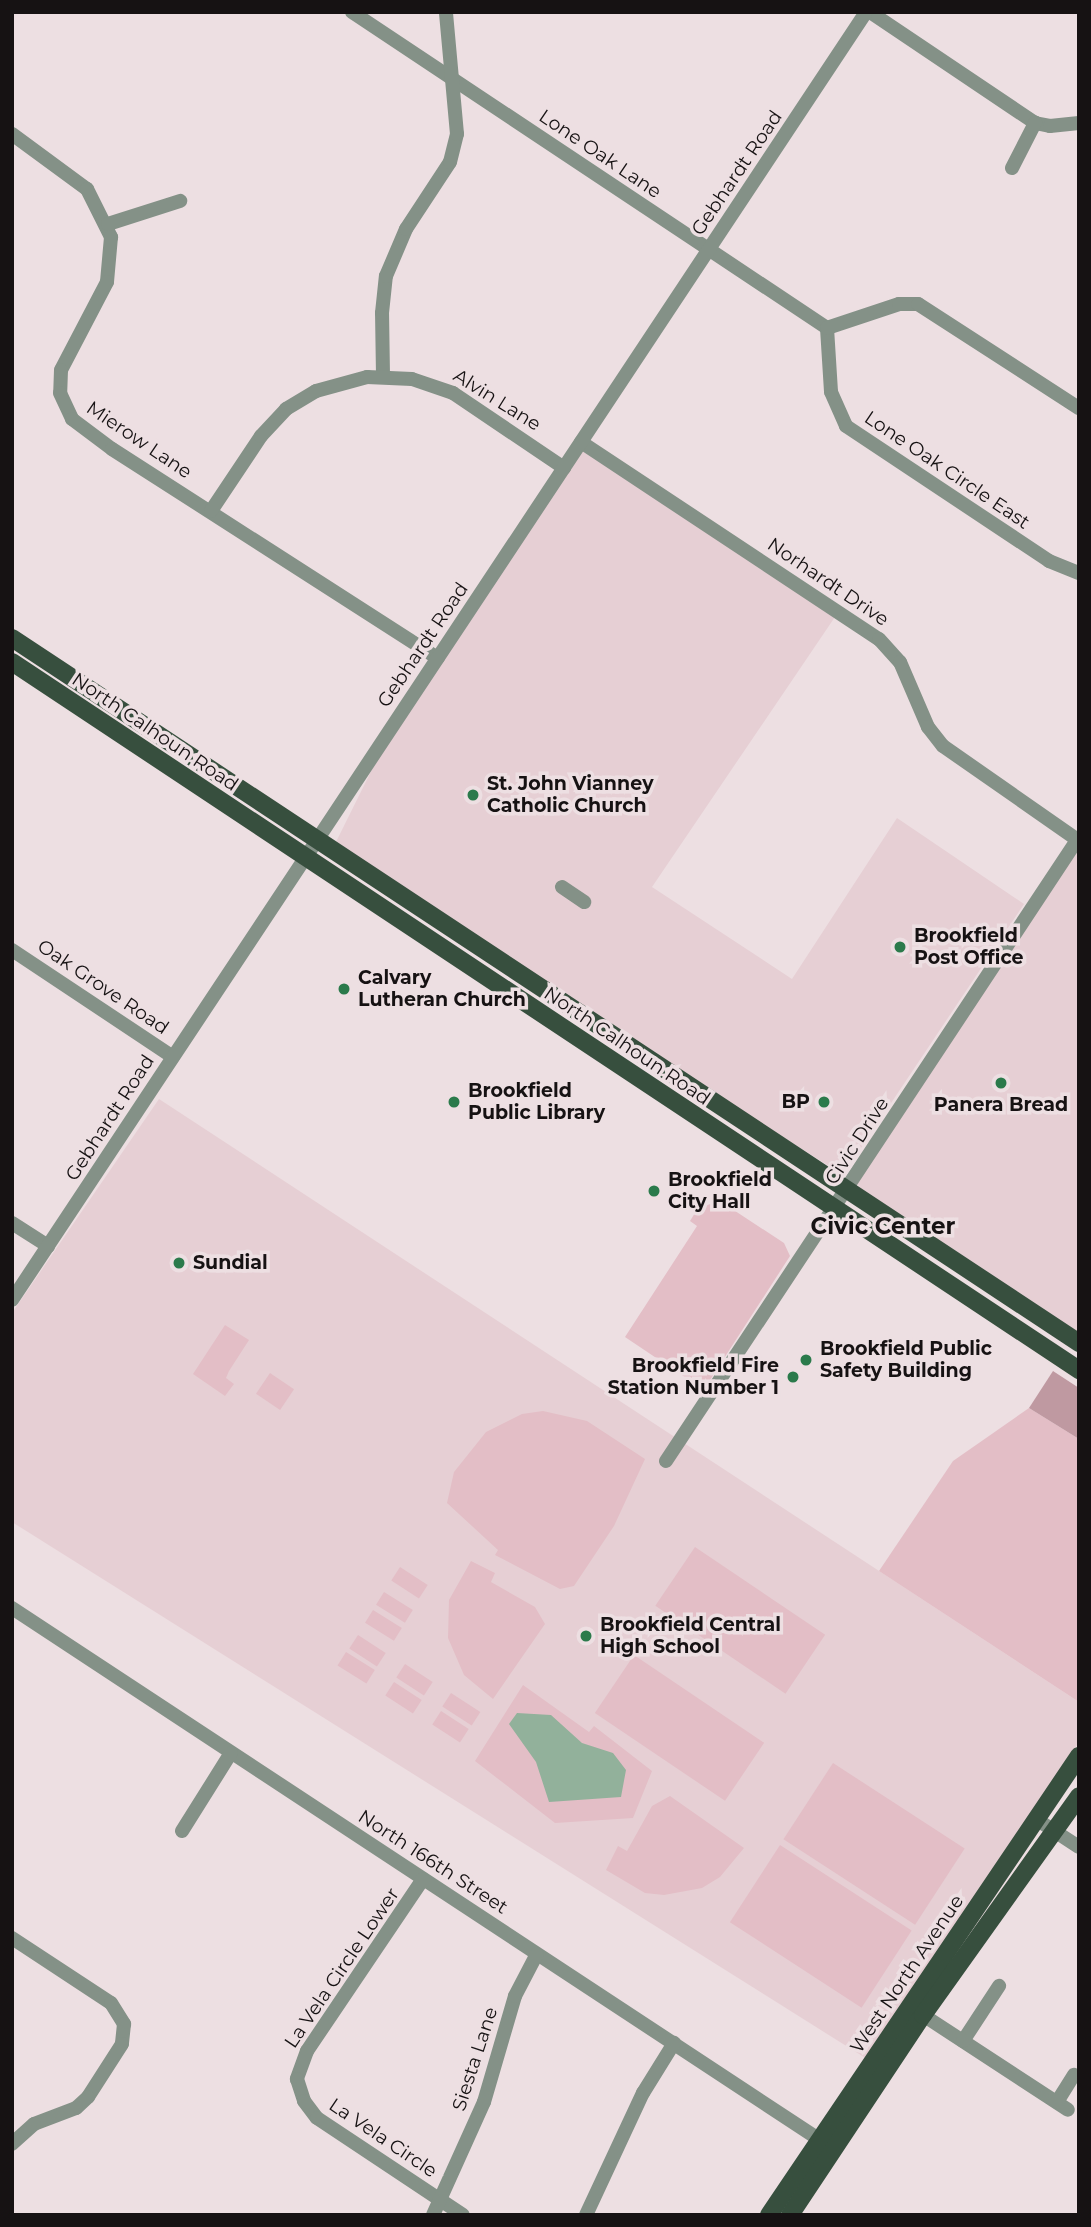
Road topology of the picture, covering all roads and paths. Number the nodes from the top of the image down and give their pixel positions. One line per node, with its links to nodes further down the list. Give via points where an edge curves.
1 (352, 12): 4 (street, Lone Oak Lane)
2 (446, 12): 4 (street)
3 (868, 12): 5 (street); 11 (street, Gebhardt Road)
4 (452, 78): 11 (street, Lone Oak Lane); 13 (street, via 457,134 450,162 407,229 386,276)
5 (1035, 123): 6 (street); 8 (street)
6 (1079, 123)
7 (12, 134): 10 (street, via 79,181)
8 (1012, 168)
9 (180, 201): 10 (street)
10 (108, 224): 17 (street, Mierow Lane, via 111,268 102,296 61,370 64,406 79,426)
11 (709, 250): 12 (street, Lone Oak Lane); 15 (street, Gebhardt Road)
12 (827, 328): 14 (street, via 900,303 918,304); 18 (street, Lone Oak Circle East, via 831,392 846,426 1049,561)
13 (383, 375): 16 (street, Alvin Lane, via 453,393); 17 (street, Alvin Lane, via 332,385 286,410 261,436)
14 (1079, 408)
15 (581, 442): 16 (street, Gebhardt Road); 24 (street, Norhardt Drive, via 879,639 900,662 928,727 943,746)
16 (564, 468): 20 (street, Gebhardt Road)
17 (211, 511): 20 (street, Mierow Lane)
18 (1079, 573)
19 (12, 638): 23 (main road, North Calhoun Road)
20 (438, 658): 23 (street, Gebhardt Road)
21 (12, 662): 22 (main road, North Calhoun Road)
22 (171, 769): 23 (main road, via 239,800 304,844); 25 (main road, North Calhoun Road)
23 (317, 840): 25 (street, Gebhardt Road); 28 (main road, North Calhoun Road)
24 (1078, 840): 31 (street, Civic Drive)
25 (304, 856): 28 (main road, via 319,854 391,900); 30 (street, Gebhardt Road); 32 (main road, North Calhoun Road)
26 (562, 887): 27 (street)
27 (584, 902)
28 (424, 910): 31 (main road, North Calhoun Road)
29 (12, 950): 30 (street, Oak Grove Road)
30 (173, 1057): 34 (street, Gebhardt Road)
31 (847, 1191): 32 (street, Civic Drive); 36 (main road, North Calhoun Road)
32 (835, 1209): 37 (main road, North Calhoun Road); 38 (street, Civic Drive)
33 (12, 1223): 34 (street)
34 (48, 1246): 35 (street, Gebhardt Road)
35 (12, 1300)
36 (1079, 1343)
37 (1079, 1370)
38 (666, 1461)
39 (12, 1608): 40 (street, North 166th Street)
40 (231, 1753): 44 (street); 47 (street, North 166th Street)
41 (1079, 1756): 43 (main road, West North Avenue)
42 (1079, 1796): 45 (main road, West North Avenue)
43 (1036, 1819): 45 (street); 57 (main road, West North Avenue)
44 (182, 1831)
45 (1055, 1832): 46 (street); 51 (main road, West North Avenue)
46 (1079, 1847)
47 (423, 1879): 49 (street, North 166th Street); 55 (street, La Vela Circle Lower, via 307,2051)
48 (12, 1938): 56 (street, via 111,2003 124,2024 122,2044 88,2097 76,2108 34,2124)
49 (537, 1954): 53 (street, North 166th Street); 58 (street, Siesta Lane, via 515,1996 484,2102)
50 (999, 1986): 52 (street)
51 (923, 2015): 52 (street); 57 (main road, West North Avenue)
52 (963, 2041): 54 (street, via 1063,2106)
53 (674, 2043): 57 (street, North 166th Street); 61 (street, via 643,2093)
54 (1074, 2075)
55 (297, 2080): 58 (street, La Vela Circle, via 304,2101 317,2118)
56 (12, 2144)
57 (825, 2144): 62 (main road, West North Avenue); 63 (main road, West North Avenue)
58 (440, 2201): 59 (street, Siesta Lane); 60 (street, La Vela Circle)
59 (433, 2215)
60 (463, 2215)
61 (586, 2215)
62 (769, 2215)
63 (790, 2215)

